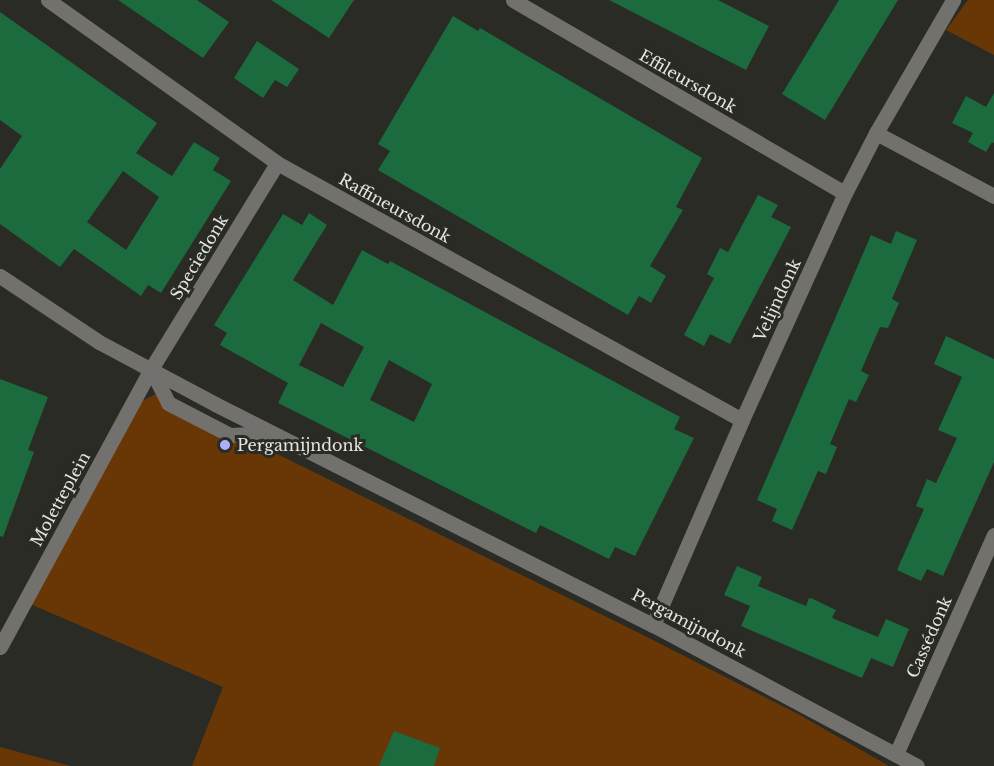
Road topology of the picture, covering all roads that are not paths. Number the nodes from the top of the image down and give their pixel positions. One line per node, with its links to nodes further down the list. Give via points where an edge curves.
1 (48, 0): 5 (street, Raffineursdonk)
2 (513, 0): 6 (street, Effileursdonk)
3 (953, 0): 4 (street, Velijndonk)
4 (876, 133): 6 (street, Velijndonk); 7 (street)
5 (278, 163): 9 (street, Speciedonk); 10 (street, Raffineursdonk)
6 (845, 193): 10 (street, Velijndonk)
7 (994, 196)
8 (0, 276): 9 (street, Pergamijndonk, via 99,342)
9 (151, 369): 11 (street, Pergamijndonk); 11 (street, via 168,403 230,435); 14 (street, Moletteplein)
10 (742, 420): 13 (street, Velijndonk)
11 (272, 433): 13 (street, Pergamijndonk)
12 (994, 535): 15 (street, Cassédonk)
13 (654, 625): 15 (street, Pergamijndonk)
14 (0, 647)
15 (896, 754): 16 (street, Pergamijndonk)
16 (917, 766)

